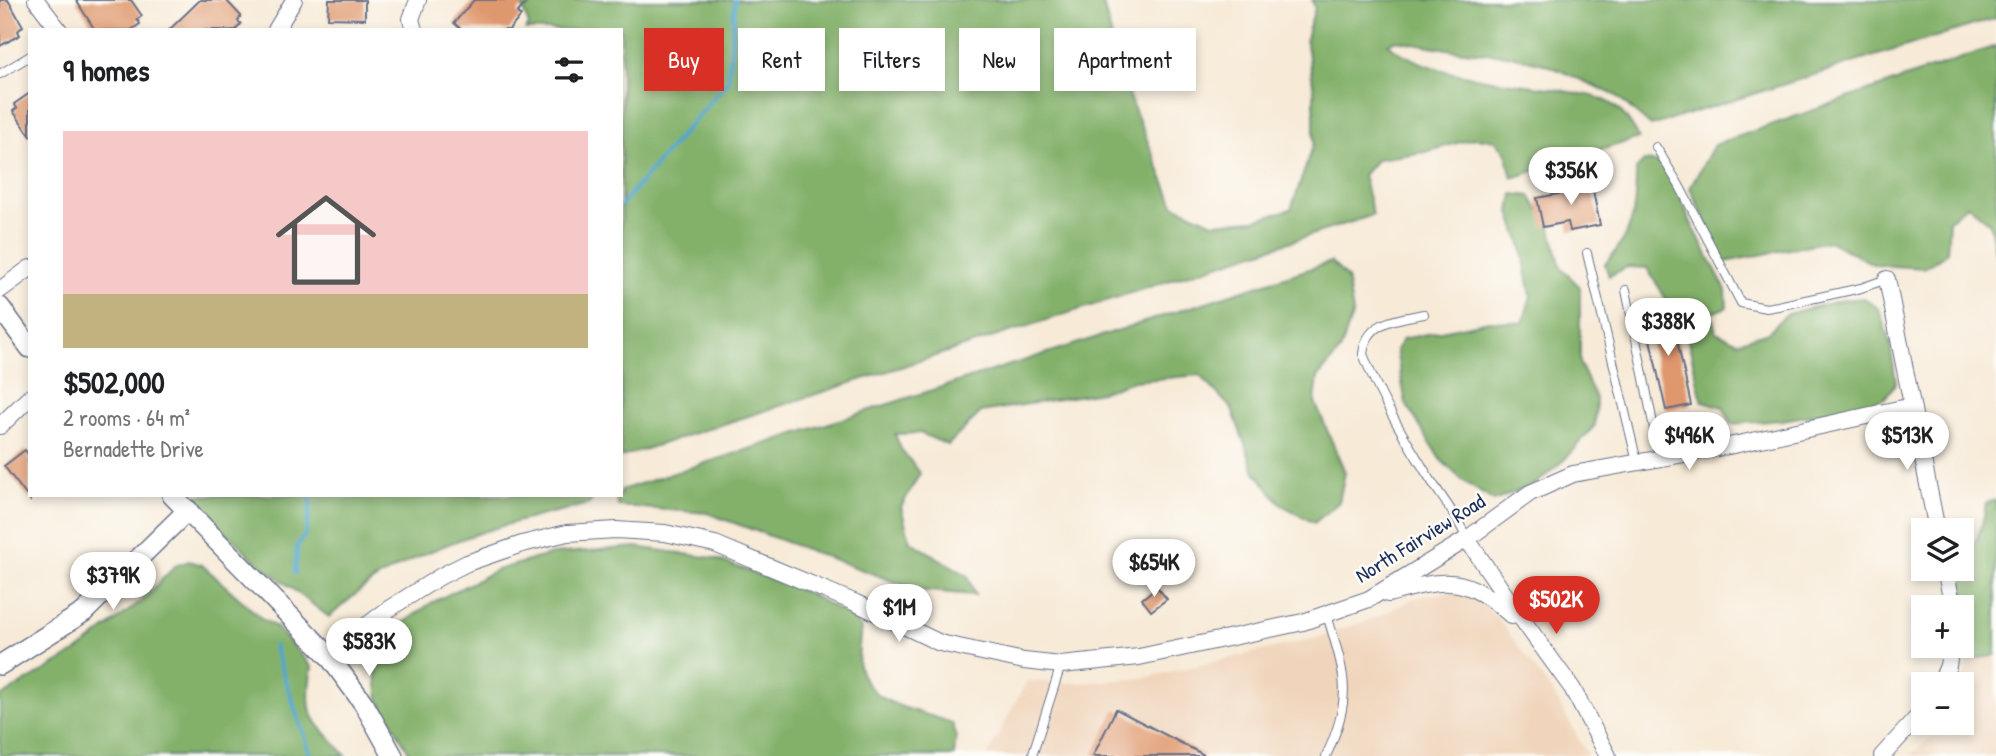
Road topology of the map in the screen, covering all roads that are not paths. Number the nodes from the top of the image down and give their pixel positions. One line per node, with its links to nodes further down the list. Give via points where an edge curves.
1 (36, 0): 4 (street)
2 (294, 0): 5 (street)
3 (418, 0): 6 (street, via 411,19)
4 (57, 28)
5 (277, 28)
6 (413, 28)
7 (28, 57): 8 (lane)
8 (0, 74)
9 (1656, 147): 12 (lane, via 1741,303 1766,308)
10 (1587, 253): 22 (lane)
11 (28, 269): 13 (street)
12 (1887, 279): 19 (street)
13 (0, 290)
14 (1626, 290): 21 (lane)
15 (0, 307): 17 (street)
16 (1424, 314): 26 (lane, via 1377,327 1364,340 1363,354 1404,438)
17 (28, 344)
18 (28, 399): 20 (street)
19 (1912, 406): 21 (street, North Fairview Road); 25 (street)
20 (0, 426)
21 (1660, 458): 22 (street, North Fairview Road)
22 (1637, 463): 26 (street, North Fairview Road, via 1573,474 1530,493)
23 (174, 497): 24 (street)
24 (188, 510): 30 (street); 31 (street, via 84,612)
25 (1935, 518)
26 (1467, 538): 27 (street, North Fairview Road); 29 (street)
27 (1369, 599): 28 (street, North Fairview Road); 29 (street, via 1428,583 1470,586 1494,600)
28 (1327, 615): 32 (street, North Fairview Road, via 1139,657); 36 (lane, via 1345,691 1338,730)
29 (1531, 633): 37 (street, via 1572,688)
30 (328, 655): 32 (street, North Fairview Road, via 390,608 467,563 567,533 617,530 665,533 715,544 940,643); 34 (street, via 364,704)
31 (0, 664)
32 (1061, 665): 35 (lane)
33 (1911, 724): 38 (street)
34 (393, 756)
35 (1032, 756)
36 (1326, 756)
37 (1608, 756)
38 (1882, 756)

